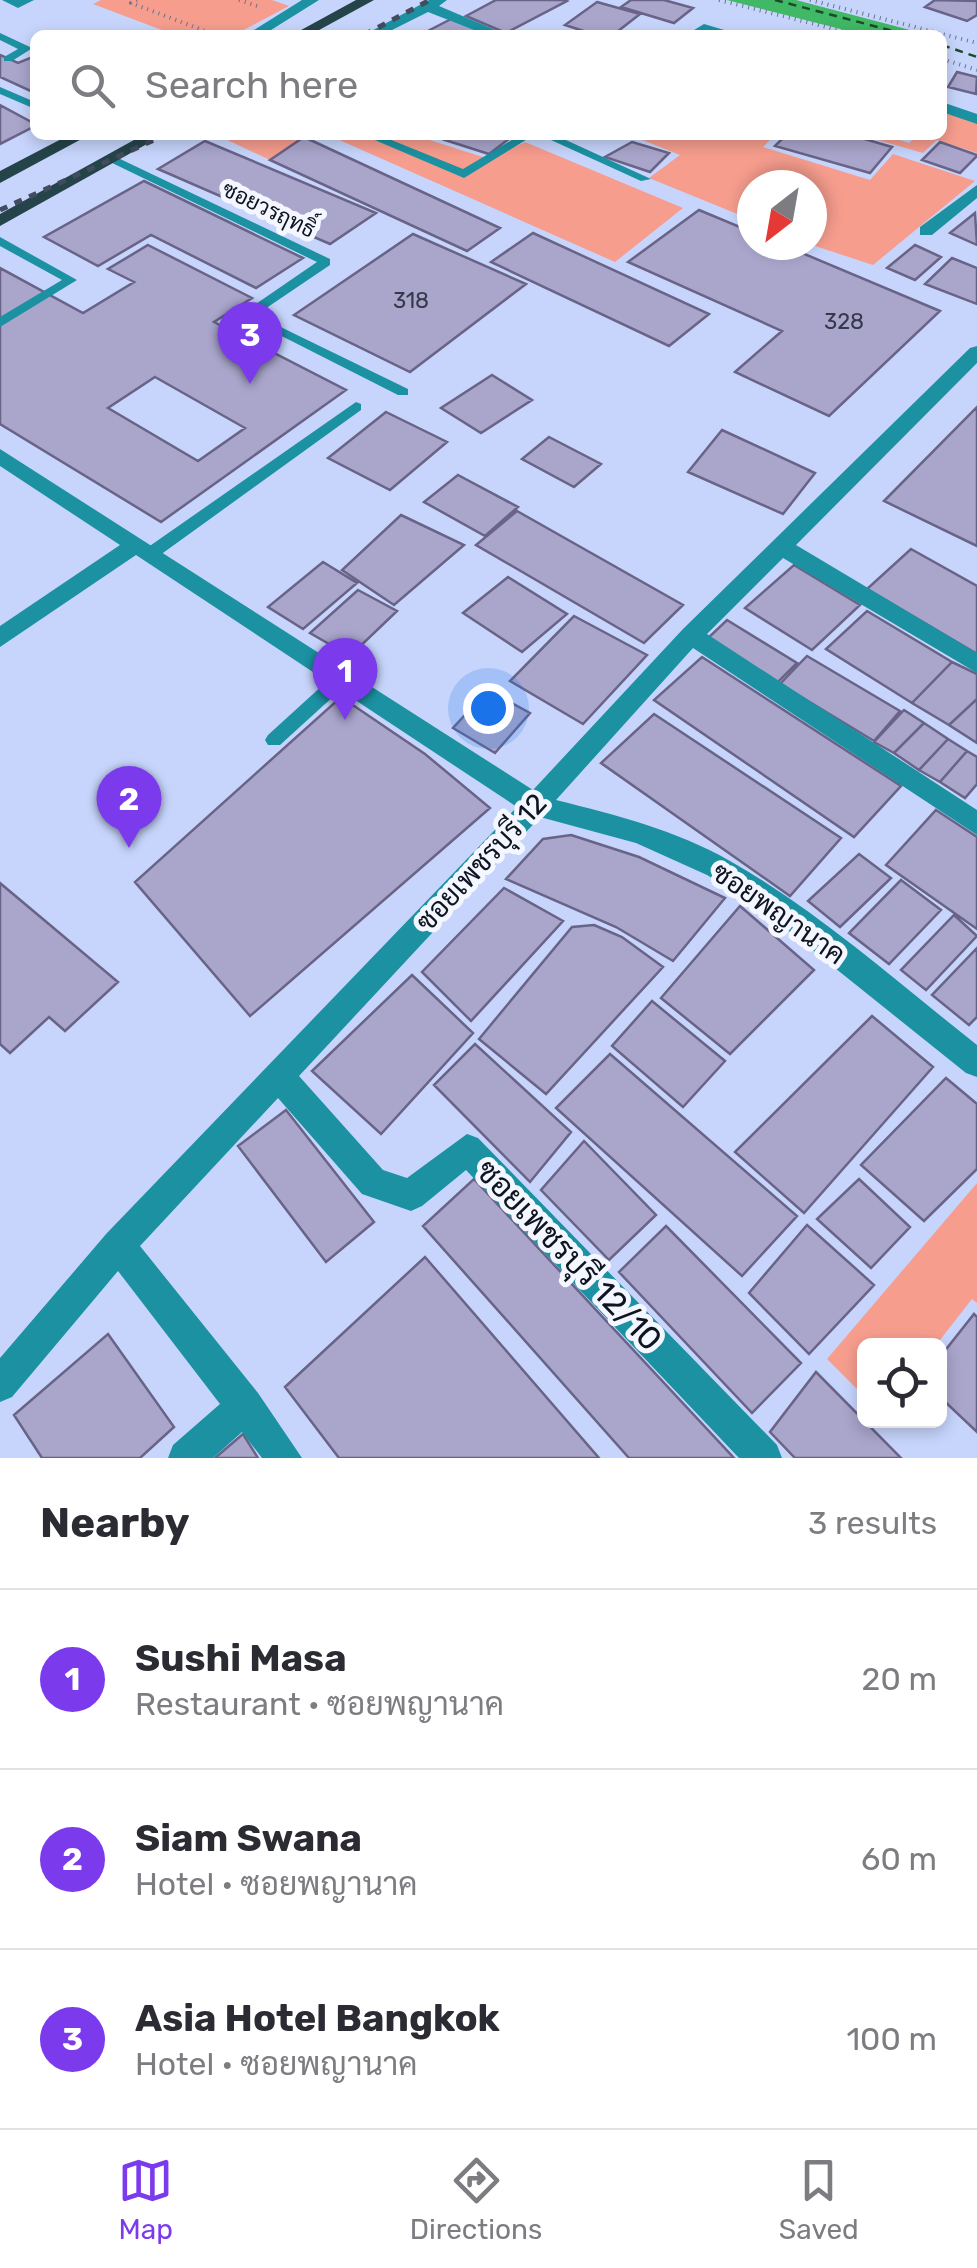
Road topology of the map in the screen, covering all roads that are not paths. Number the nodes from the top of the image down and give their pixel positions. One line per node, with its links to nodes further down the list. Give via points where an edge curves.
1 (9, 0): 2 (street)
2 (28, 0)
3 (284, 0): 5 (street)
4 (367, 0): 8 (main road)
5 (306, 3): 7 (street)
6 (434, 3): 9 (street); 10 (street)
7 (261, 30)
8 (309, 30)
9 (382, 30)
10 (490, 30)
11 (0, 36): 12 (lane, via 24,46)
12 (8, 59)
13 (0, 90): 14 (lane)
14 (30, 104)
15 (947, 110): 16 (street)
16 (977, 119)
17 (72, 140): 23 (main road)
18 (146, 140): 22 (main road)
19 (381, 140): 20 (lane, via 464,174)
20 (520, 140)
21 (557, 140): 24 (lane)
22 (112, 159): 26 (main road); 31 (lane, ซอยวรฤทธิ์, via 326,262 247,315)
23 (0, 178)
24 (645, 179)
25 (977, 190): 27 (street)
26 (0, 221)
27 (926, 231)
28 (0, 241): 29 (lane, via 71,280)
29 (0, 323)
30 (977, 352): 34 (street, ซอยเพชรบุรี 12)
31 (403, 392)
32 (356, 407): 35 (lane)
33 (2, 460): 35 (street, ซอยพญานาค)
34 (782, 547): 36 (street, ซอยเพชรบุรี 12); 38 (street)
35 (143, 550): 37 (street); 39 (street, ซอยพญานาค)
36 (691, 634): 41 (street, ซอยเพชรบุรี 12); 42 (street)
37 (0, 638)
38 (977, 664)
39 (341, 679): 40 (lane); 41 (street, ซอยพญานาค)
40 (274, 740)
41 (535, 805): 43 (street, ซอยพญานาค, via 640,832 716,866 770,900); 44 (street, ซอยเพชรบุรี 12)
42 (977, 824)
43 (977, 1064)
44 (279, 1076): 45 (street, ซอยเพชรบุรี 12); 50 (street, ซอยเพชรบุรี 12/10, via 373,1183 411,1195 467,1149)
45 (119, 1245): 46 (street, ซอยเพชรบุรี 12); 47 (street)
46 (0, 1385)
47 (246, 1406): 48 (street); 49 (street)
48 (186, 1458)
49 (284, 1458)
50 (764, 1458)

